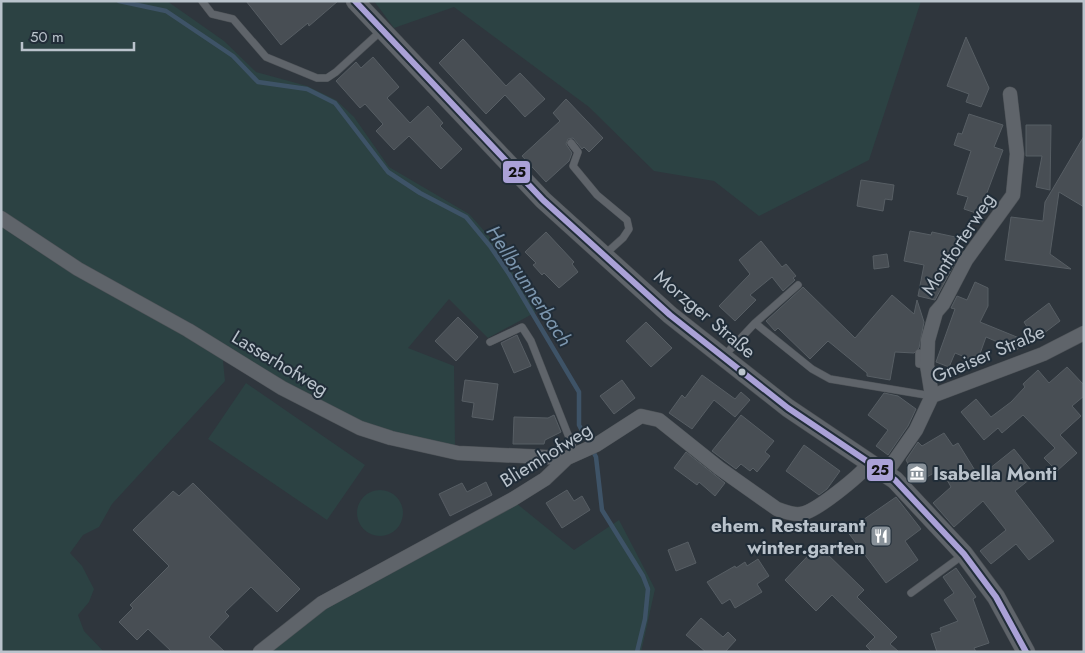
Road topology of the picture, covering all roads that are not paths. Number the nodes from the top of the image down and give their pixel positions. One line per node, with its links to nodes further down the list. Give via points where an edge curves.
1 (202, 1): 3 (lane, via 212,14 233,19 266,57 317,78 328,78)
2 (355, 1): 3 (street, Morzger Straße)
3 (382, 31): 7 (street, Morzger Straße, via 543,200)
4 (1010, 94): 14 (street, Montforterweg, via 1017,154 1013,195 966,260 936,312 928,340)
5 (571, 143): 7 (lane, via 578,152 573,166 597,195 627,220 629,229)
6 (1, 218): 16 (street, Lasserhofweg, via 78,269 188,330 282,388 360,428 458,453)
7 (604, 256): 13 (street, Morzger Straße)
8 (798, 285): 9 (lane)
9 (756, 323): 13 (lane); 15 (lane, via 812,369 830,379)
10 (1084, 333): 15 (street, Gneiser Straße, via 1043,354)
11 (490, 342): 16 (lane, via 522,326)
12 (919, 353): 14 (lane, via 919,364)
13 (722, 358): 17 (street, Morzger Straße)
14 (927, 365): 15 (street, Montforterweg)
15 (932, 396): 18 (street, Gneiser Straße, via 916,430)
16 (581, 452): 17 (street, Bliemhofweg, via 641,416 659,420 777,509 800,514 846,485); 21 (street, Bliemhofweg, via 513,498 322,603)
17 (869, 464): 18 (street, Morzger Straße)
18 (886, 473): 19 (street, Morzger Straße, via 917,501)
19 (964, 554): 20 (lane); 22 (street, Morzger Straße, via 997,599)
20 (911, 593)
21 (260, 652)
22 (1026, 652)

